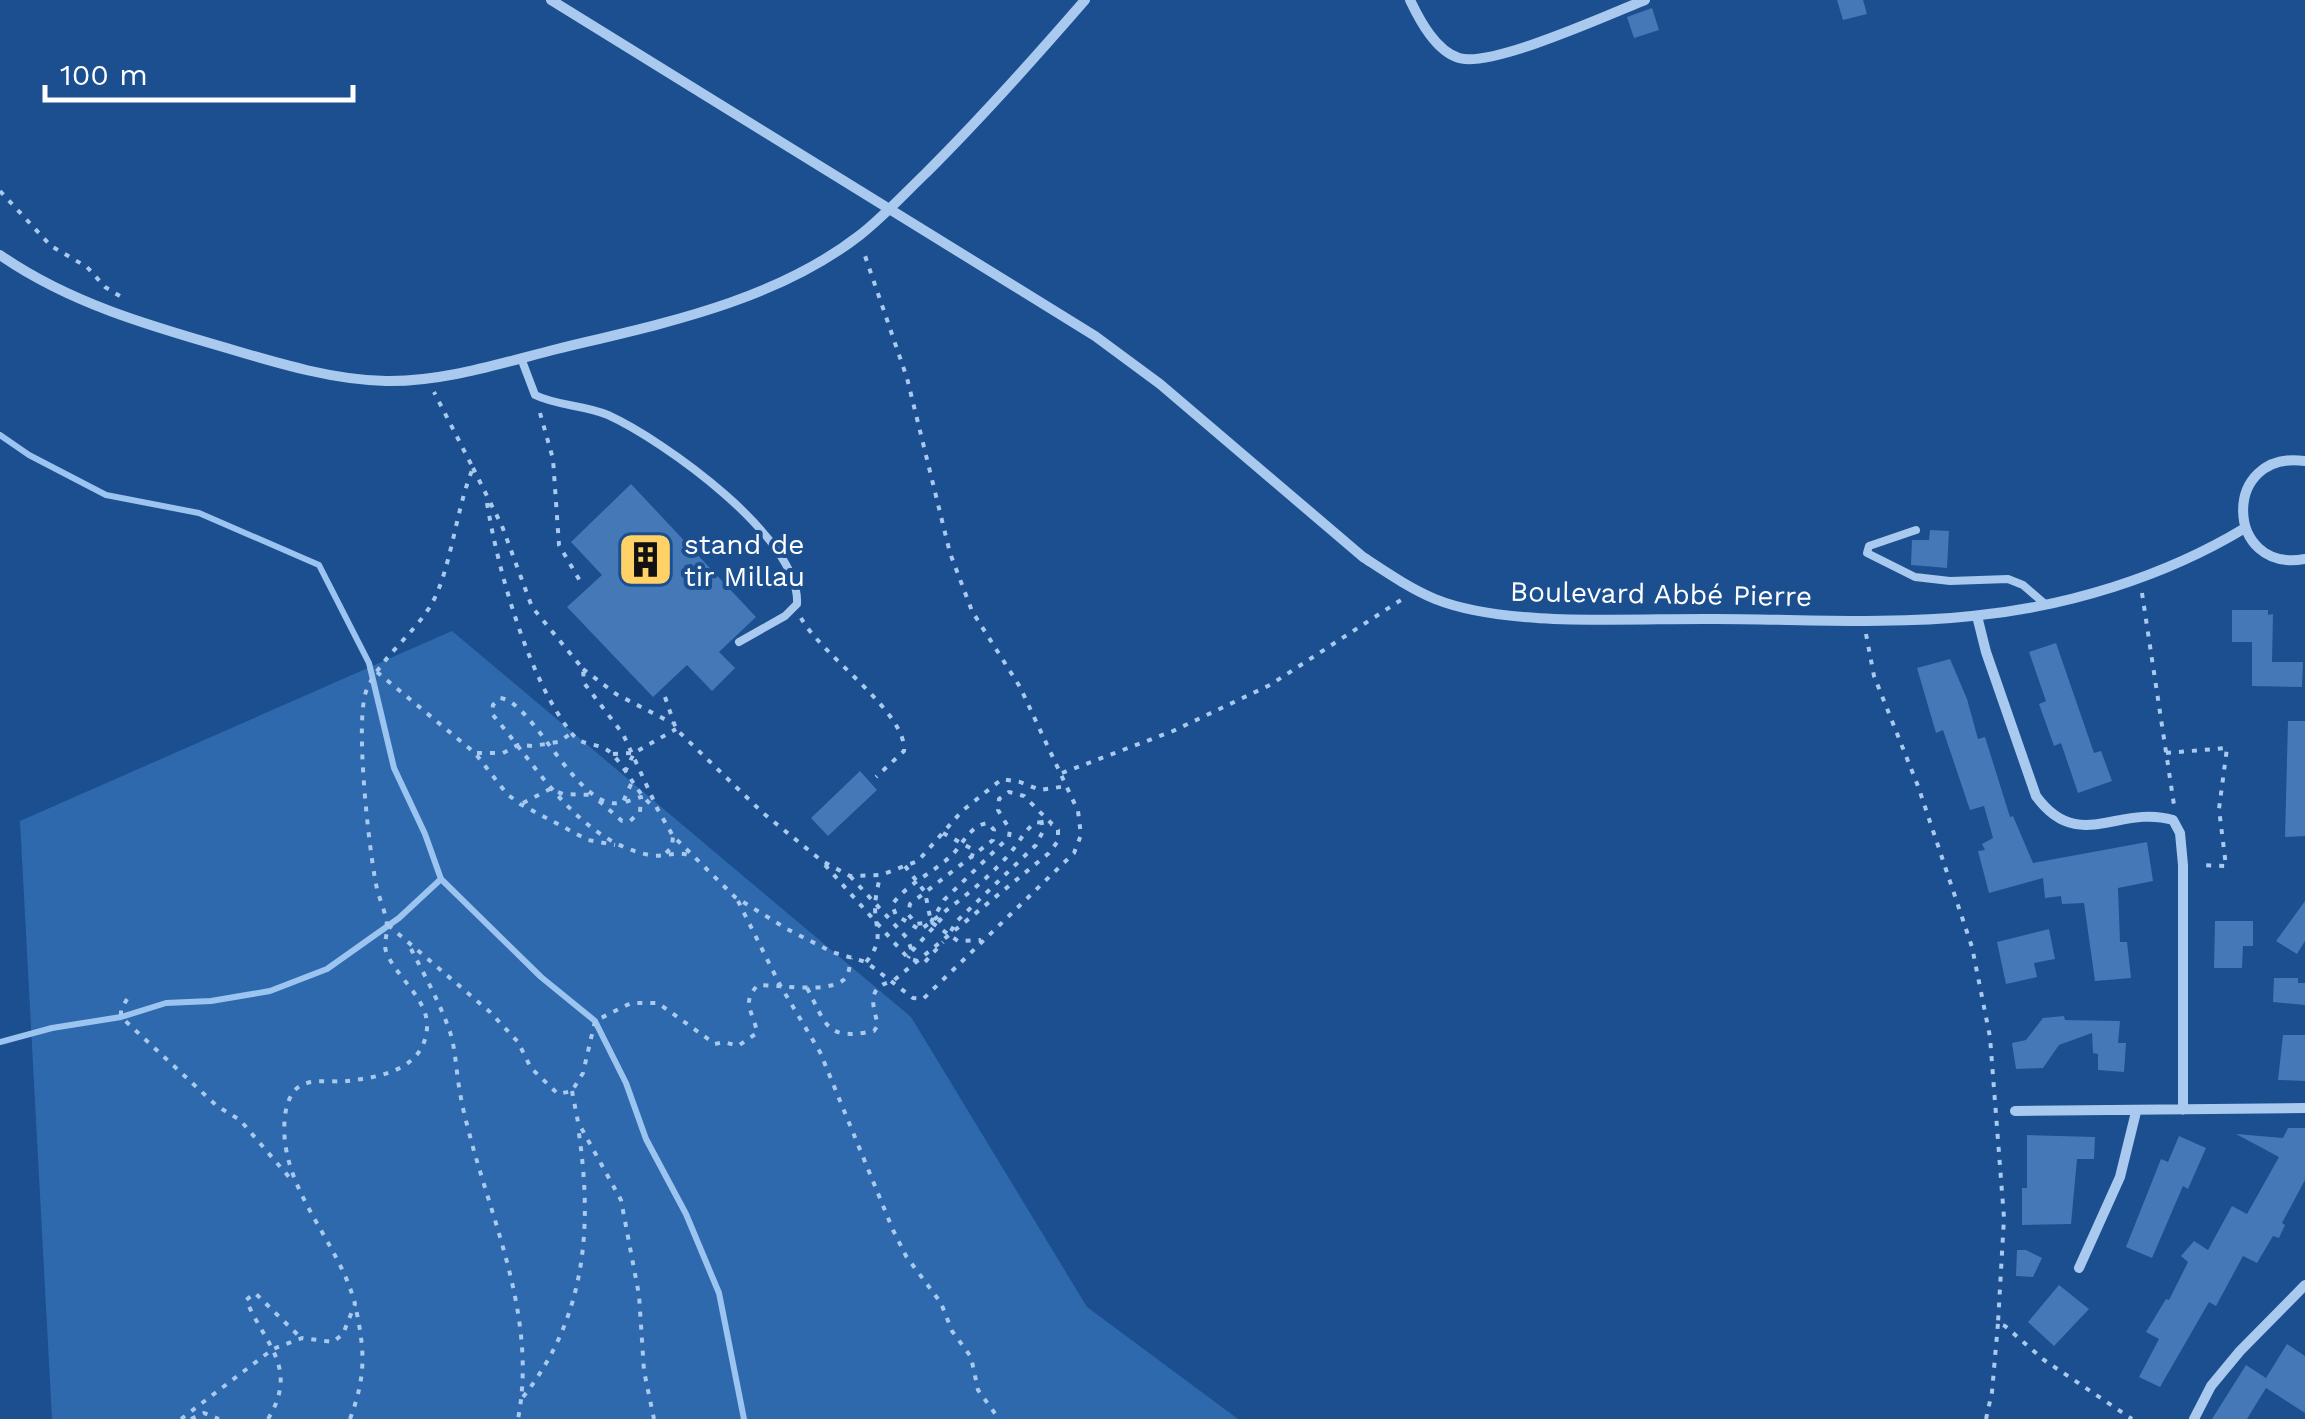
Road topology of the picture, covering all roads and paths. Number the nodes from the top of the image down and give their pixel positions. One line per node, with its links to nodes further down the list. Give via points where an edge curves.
1 (552, 0): 6 (street, Boulevard Abbé Pierre)
2 (1085, 0): 6 (street, via 997,102)
3 (1410, 0): 4 (street, via 1444,51 1463,60 1492,57)
4 (1646, 0)
5 (0, 191): 9 (path, via 51,246 87,266)
6 (888, 210): 7 (street); 21 (street, Boulevard Abbé Pierre, via 1129,359 1334,534)
7 (858, 236): 10 (street, via 751,294); 40 (path, via 906,378 950,554 972,612 1020,688)
8 (0, 255): 9 (street, via 85,301)
9 (146, 324): 11 (street, via 338,376)
10 (521, 358): 11 (street); 12 (lane)
11 (428, 379): 14 (path)
12 (535, 395): 20 (path, via 553,460 559,545); 22 (lane, via 605,414 705,474 784,562 798,586)
13 (2305, 462): 16 (street, via 2276,462 2250,482)
14 (473, 468): 15 (path); 28 (path, via 432,603)
15 (486, 498): 27 (path, via 532,607); 32 (path, via 517,620)
16 (2245, 528): 18 (street, via 2264,552); 19 (street, Boulevard Abbé Pierre)
17 (1916, 530): 23 (lane, via 1869,546 1866,553 1915,577 2008,579)
18 (2305, 559)
19 (2140, 578): 23 (street, Boulevard Abbé Pierre); 38 (path)
20 (580, 581)
21 (1417, 590): 25 (street, Boulevard Abbé Pierre, via 1458,606 1516,616); 40 (path, via 1270,684 1173,731)
22 (797, 604): 26 (lane); 41 (path, via 824,648 898,722 904,750)
23 (2045, 604): 24 (street, Boulevard Abbé Pierre)
24 (1977, 616): 25 (street, Boulevard Abbé Pierre); 52 (street, via 2036,796 2048,812 2083,826 2155,815)
25 (1865, 619): 98 (path, via 1874,676 1972,947 1990,1037 2004,1218)
26 (739, 642)
27 (583, 670): 30 (path); 36 (path, via 584,683)
28 (377, 672): 35 (path); 74 (path, via 364,692 368,846)
29 (664, 697): 30 (path)
30 (672, 722): 31 (path)
31 (676, 729): 36 (path); 62 (path)
32 (572, 734): 33 (path); 37 (path)
33 (544, 743): 34 (path); 34 (path, via 516,704 500,698 492,714); 45 (path)
34 (518, 745): 35 (path, via 503,753); 44 (path)
35 (474, 753): 49 (path)
36 (634, 753): 37 (path); 39 (path); 50 (path)
37 (613, 754): 39 (path)
38 (2166, 754): 52 (path); 63 (path, via 2226,748 2219,808 2226,866)
39 (625, 773): 42 (path)
40 (1061, 773): 43 (path)
41 (876, 777)
42 (631, 784): 46 (path); 48 (path)
43 (1067, 786): 55 (path, via 1040,790 1002,780); 77 (path, via 1081,835 1074,853)
44 (550, 789): 45 (path); 49 (path); 58 (path)
45 (594, 795): 47 (path)
46 (641, 797): 47 (path, via 640,812 622,822); 48 (path); 50 (path)
47 (600, 801): 48 (path)
48 (623, 802)
49 (520, 804): 58 (path, via 588,840)
50 (658, 810): 56 (path)
51 (1040, 812): 53 (path); 54 (path); 73 (path, via 1024,796 1009,792 999,799 1009,837 944,900)
52 (2173, 820): 63 (street)
53 (1042, 821): 54 (path); 73 (path, via 1026,829); 75 (path, via 1036,845)
54 (1052, 824): 75 (path, via 1058,840 1049,852)
55 (943, 833): 57 (path); 64 (path, via 918,862)
56 (673, 836): 59 (path); 60 (path)
57 (962, 843): 61 (path, via 974,850); 61 (path, via 980,824 994,830 994,840); 67 (path)
58 (621, 846): 59 (path)
59 (663, 856): 60 (path)
60 (691, 856): 69 (path)
61 (971, 859): 68 (path)
62 (822, 861): 66 (path); 72 (path)
63 (2183, 865): 90 (street)
64 (906, 866): 65 (path); 67 (path)
65 (880, 875): 66 (path); 70 (path)
66 (850, 876): 70 (path)
67 (918, 883): 68 (path); 71 (path, via 898,896 892,905)
68 (925, 892): 73 (path); 73 (path, via 908,914 916,924)
69 (735, 897): 80 (path); 85 (path)
70 (874, 906): 72 (path); 76 (path)
71 (896, 915): 73 (path, via 920,930); 76 (path)
72 (877, 923): 81 (path); 82 (path, via 876,949)
73 (934, 923): 75 (path); 79 (path)
74 (388, 925): 78 (path); 94 (path, via 383,946 420,1004 428,1023 424,1041 402,1068 296,1089 288,1101 284,1144)
75 (950, 933): 77 (path, via 958,941); 83 (path, via 924,963)
76 (906, 938): 79 (path)
77 (986, 938): 84 (path, via 923,999)
78 (408, 945): 88 (path, via 490,1012 558,1094); 101 (path, via 451,1035 474,1149 512,1277)
79 (912, 951): 81 (path)
80 (851, 957): 82 (path); 86 (path, via 841,983)
81 (908, 958): 83 (path)
82 (866, 962): 84 (path)
83 (916, 963): 84 (path)
84 (893, 981): 86 (path, via 872,993 874,1032 855,1036 822,1024)
85 (780, 985): 86 (path); 88 (path, via 758,986 750,994 746,1007 757,1032 738,1046 715,1044 658,1002 631,1003 596,1021 584,1073); 109 (path, via 820,1052 892,1230 941,1303 970,1357 978,1390)
86 (808, 988)
87 (128, 999): 94 (path, via 122,1017 240,1120)
88 (572, 1091): 93 (path)
89 (2305, 1108): 90 (street)
90 (2183, 1110): 92 (street)
91 (2015, 1111): 92 (street)
92 (2136, 1112): 95 (street, via 2120,1178)
93 (578, 1122): 101 (path, via 587,1184 584,1255 565,1326); 108 (path, via 621,1200)
94 (292, 1180): 97 (path, via 337,1254)
95 (2078, 1268)
96 (2305, 1285): 112 (street, via 2211,1386)
97 (354, 1304): 99 (path, via 333,1342); 106 (path, via 365,1351)
98 (1998, 1323): 110 (path); 111 (path)
99 (302, 1338): 100 (path); 100 (path, via 255,1294 246,1300)
100 (273, 1349): 102 (path); 105 (path, via 282,1383)
101 (522, 1399): 107 (path)
102 (180, 1419)
103 (190, 1419): 104 (path, via 204,1413)
104 (219, 1419)
105 (268, 1419)
106 (350, 1419)
107 (518, 1419)
108 (654, 1419)
109 (1000, 1419)
110 (1986, 1419)
111 (2132, 1419)
112 (2194, 1419)

